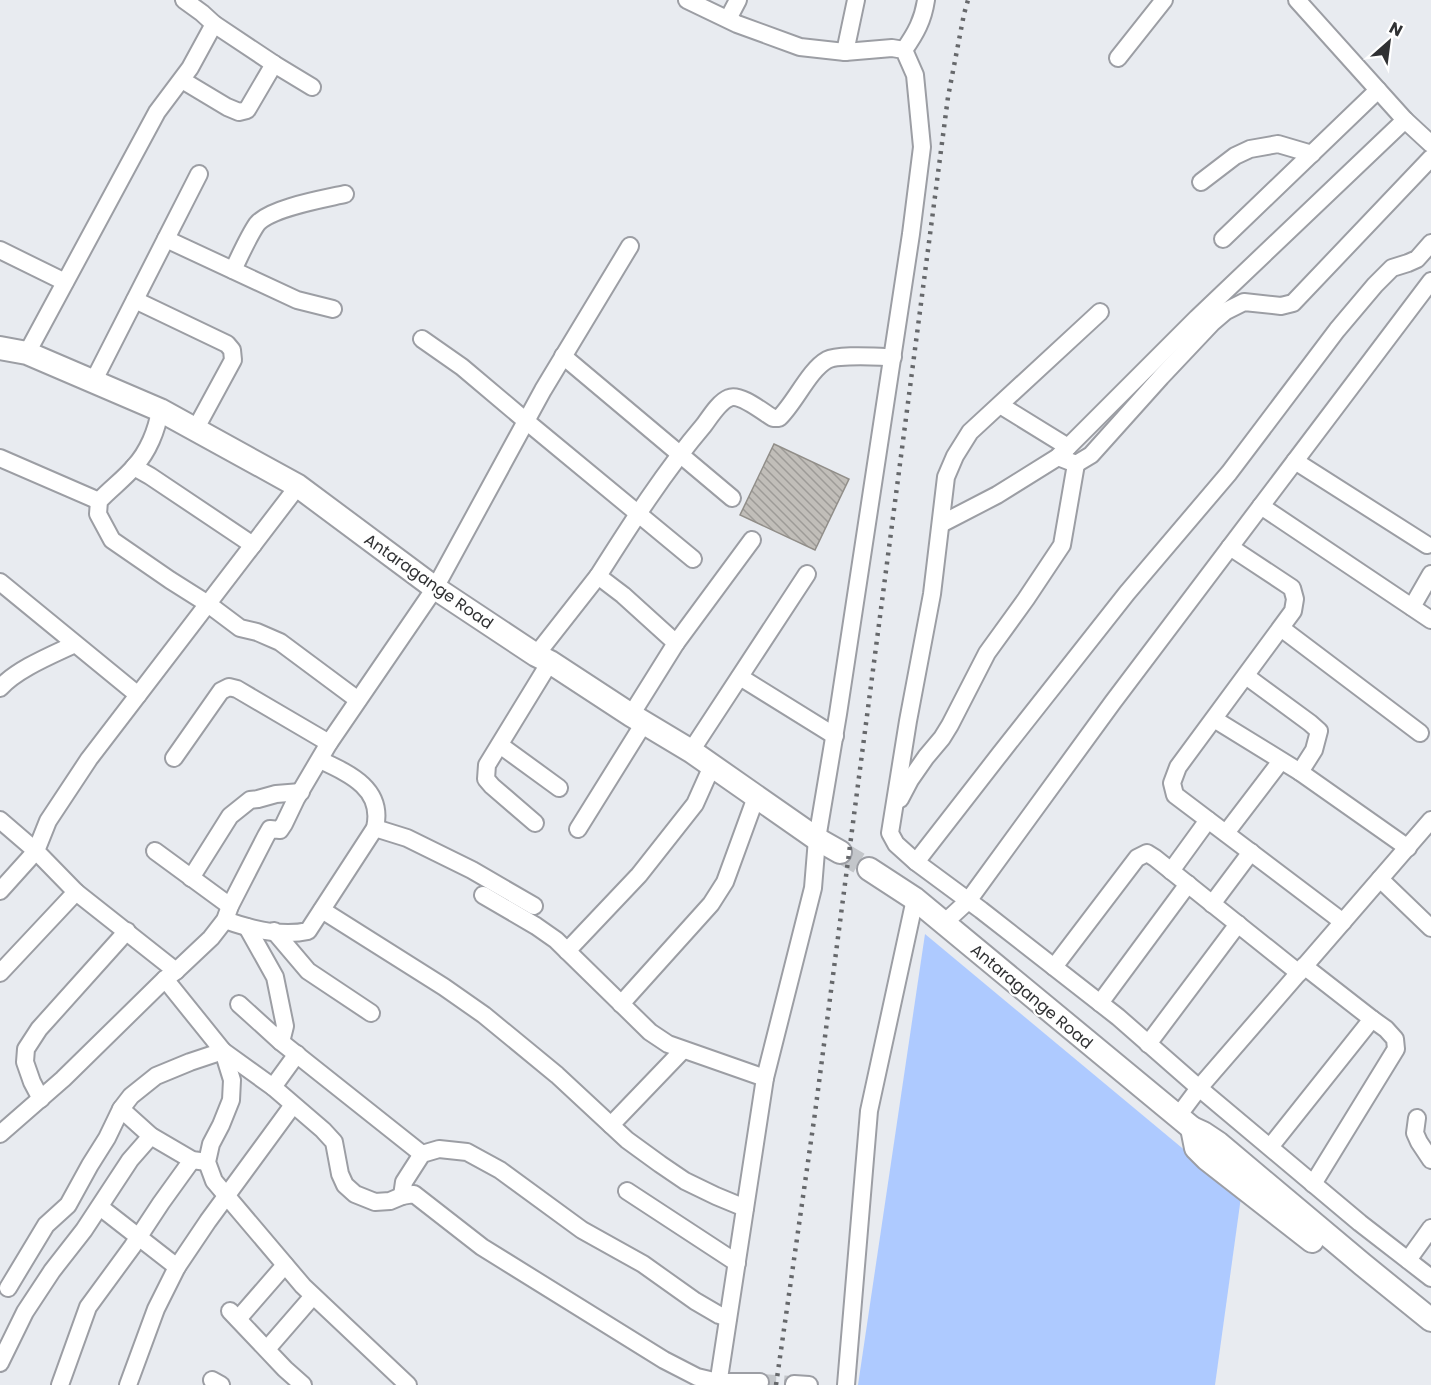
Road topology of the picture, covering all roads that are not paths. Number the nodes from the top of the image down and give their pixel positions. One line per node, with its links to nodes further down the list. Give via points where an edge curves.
1 (184, 0): 9 (street)
2 (687, 0): 8 (street)
3 (738, 0): 8 (street)
4 (856, 0): 11 (street)
5 (926, 0): 10 (street, via 922,20)
6 (1164, 0): 12 (street)
7 (1297, 0): 16 (street)
8 (728, 20): 11 (street, via 800,47)
9 (214, 24): 13 (street); 14 (street)
10 (904, 50): 11 (street); 39 (street, via 915,75 922,147)
11 (845, 52)
12 (1118, 58)
13 (274, 64): 14 (street, via 247,110 239,112); 15 (street)
14 (182, 80): 31 (street, via 157,112)
15 (312, 87)
16 (1378, 90): 17 (street); 19 (street)
17 (1405, 120): 18 (street); 45 (street)
18 (1431, 144)
19 (1312, 154): 22 (street, via 1278,144 1250,149); 25 (street)
20 (1431, 158): 49 (street, via 1293,303 1281,306 1244,302 1226,311 1091,455)
21 (199, 174): 24 (street)
22 (1201, 182)
23 (345, 194): 29 (street, via 265,216 256,225)
24 (166, 239): 29 (street); 32 (street)
25 (1223, 239)
26 (1431, 243): 108 (street, via 1417,259 1392,268 1336,330 1229,473 1127,593)
27 (630, 246): 38 (street)
28 (0, 250): 31 (street)
29 (233, 270): 33 (street, via 297,300)
30 (1431, 281): 48 (street)
31 (65, 282): 37 (street)
32 (135, 300): 40 (street); 44 (street, via 227,344 232,350 234,360)
33 (333, 309)
34 (1100, 312): 41 (street)
35 (422, 339): 43 (street)
36 (0, 348): 37 (street, Antaragange Road)
37 (27, 352): 40 (street, Antaragange Road)
38 (563, 356): 43 (street); 46 (street)
39 (893, 357): 46 (street, via 828,360 815,370 779,418 739,396 729,398); 82 (street)
40 (93, 382): 42 (street, Antaragange Road)
41 (1000, 405): 45 (street); 56 (street, via 970,432 955,456 946,477)
42 (160, 410): 44 (street, Antaragange Road); 50 (street, via 148,446)
43 (526, 421): 55 (street); 66 (street)
44 (195, 430): 51 (street, Antaragange Road)
45 (1063, 452): 49 (street); 56 (street, via 997,495)
46 (680, 453): 52 (street); 55 (street)
47 (0, 458): 53 (street)
48 (1295, 461): 54 (street); 59 (street)
49 (1076, 464): 94 (street, via 1062,545 987,653 950,725)
50 (134, 467): 53 (street); 58 (street)
51 (298, 486): 58 (street); 66 (street, Antaragange Road)
52 (732, 498)
53 (99, 501): 67 (street, via 98,514 112,540)
54 (1261, 506): 60 (street); 68 (street)
55 (638, 513): 61 (street); 64 (street)
56 (941, 524): 94 (street)
57 (752, 540): 71 (street)
58 (253, 545): 67 (street)
59 (1426, 545)
60 (1230, 547): 70 (street, via 1292,588 1293,611); 118 (street)
61 (693, 559)
62 (807, 574): 75 (street)
63 (1431, 574): 68 (street)
64 (598, 576): 71 (street); 73 (street)
65 (0, 582): 72 (street)
66 (435, 588): 73 (street, Antaragange Road); 78 (street)
67 (208, 604): 77 (street); 78 (street, via 240,628 280,642)
68 (1413, 608): 69 (street)
69 (1431, 620)
70 (1281, 628): 74 (street); 81 (street)
71 (676, 643): 79 (street)
72 (75, 644): 76 (street, via 16,675); 77 (street)
73 (543, 658): 79 (street, Antaragange Road); 84 (street)
74 (1246, 676): 80 (street); 90 (street, via 1319,731 1314,750)
75 (740, 677): 82 (street); 85 (street)
76 (0, 688)
77 (138, 695): 104 (street, via 48,821)
78 (358, 700): 83 (street)
79 (638, 719): 85 (street, Antaragange Road); 100 (street)
80 (1214, 719): 88 (street); 96 (street, via 1178,767 1172,783 1175,795)
81 (1420, 733)
82 (835, 736): 102 (street)
83 (329, 743): 86 (street, via 229,687 221,691); 87 (street)
84 (500, 745): 91 (street); 98 (street, via 487,765 486,779)
85 (691, 751): 89 (street, Antaragange Road)
86 (174, 758)
87 (320, 760): 92 (street); 99 (street, via 348,773 367,790 375,801)
88 (1281, 761): 90 (street); 101 (street)
89 (712, 766): 93 (street, Antaragange Road); 130 (street, via 695,804 639,875)
90 (1300, 772): 103 (street)
91 (559, 788)
92 (301, 792): 111 (street, via 250,800 230,816); 122 (street, via 280,830 270,829)
93 (756, 797): 102 (street, Antaragange Road); 137 (street, via 724,882 711,904)
94 (893, 810): 108 (street, via 890,833)
95 (0, 820): 104 (street)
96 (1208, 820): 101 (street); 110 (street)
97 (1431, 820): 103 (street)
98 (535, 823)
99 (375, 828): 120 (street, via 407,838); 121 (street)
100 (578, 830)
101 (1226, 833): 107 (street)
102 (817, 839): 106 (street, Antaragange Road); 145 (street, via 813,888)
103 (1408, 848): 112 (street)
104 (36, 851): 114 (street); 115 (street)
105 (155, 851): 111 (street)
106 (840, 852)
107 (1251, 852): 119 (street); 123 (street)
108 (916, 862): 118 (street)
109 (869, 869): 117 (street, Antaragange Road)
110 (1171, 871): 113 (street); 131 (street, via 1146,853 1137,858)
111 (191, 878): 122 (street)
112 (1380, 879): 123 (street); 127 (street)
113 (1188, 884): 119 (street); 135 (street)
114 (0, 891)
115 (76, 891): 128 (street); 133 (street)
116 (483, 895): 130 (street, via 536,926)
117 (915, 899): 124 (street, Antaragange Road); 186 (street, via 869,1111)
118 (969, 901): 124 (street); 131 (street)
119 (1212, 904): 125 (street)
120 (534, 906)
121 (322, 910): 129 (street, via 308,931); 153 (street, via 484,1015)
122 (228, 913): 126 (street); 134 (street, via 211,938)
123 (1343, 922): 132 (street)
124 (944, 923): 152 (street, Antaragange Road)
125 (1238, 924): 132 (street); 141 (street)
126 (247, 927): 129 (street); 140 (street, via 275,977 285,1026)
127 (1431, 928)
128 (128, 931): 134 (street); 148 (street, via 39,1029 26,1049 25,1062)
129 (274, 931): 138 (street, via 308,971)
130 (567, 951): 137 (street)
131 (1054, 967): 135 (street)
132 (1302, 970): 139 (street); 147 (street)
133 (0, 973)
134 (170, 975): 143 (street); 148 (street)
135 (1100, 1003): 141 (street)
136 (240, 1004): 140 (street)
137 (621, 1004): 142 (street, via 650,1032)
138 (371, 1013)
139 (1372, 1019): 156 (street); 160 (street, via 1395,1039 1396,1049)
140 (281, 1042): 144 (street)
141 (1148, 1044): 147 (street)
142 (683, 1050): 145 (street); 153 (street)
143 (223, 1051): 146 (street); 150 (street, via 156,1076); 159 (street, via 232,1080 231,1100)
144 (297, 1054): 146 (street); 157 (street)
145 (765, 1078): 165 (street)
146 (273, 1087): 149 (street)
147 (1199, 1088): 152 (street); 156 (street)
148 (41, 1099): 154 (street)
149 (293, 1105): 162 (street); 163 (street, via 334,1142 340,1174 355,1194 375,1202)
150 (121, 1109): 155 (street); 173 (street, via 68,1205 46,1226)
151 (1417, 1118): 158 (street, via 1415,1133)
152 (1185, 1122): 176 (street, Antaragange Road, via 1218,1143); 177 (street, Antaragange Road, via 1196,1148 1207,1159)
153 (611, 1125): 165 (street, via 677,1175)
154 (0, 1134)
155 (151, 1136): 159 (street); 164 (street, via 130,1160)
156 (1270, 1147): 160 (street)
157 (422, 1154): 163 (street, via 404,1182); 175 (street, via 439,1149 467,1152 500,1170 582,1230)
158 (1431, 1160)
159 (200, 1161): 162 (street); 167 (street, via 161,1203)
160 (1313, 1184): 168 (street)
161 (627, 1191): 169 (street)
162 (226, 1196): 170 (street); 171 (street)
163 (402, 1196): 181 (street, via 414,1194 482,1247 664,1360)
164 (100, 1207): 167 (street); 179 (street, via 25,1312)
165 (745, 1208): 169 (street)
166 (1431, 1228): 168 (street)
167 (139, 1237): 171 (street); 182 (street, via 88,1307)
168 (1408, 1260): 172 (street)
169 (737, 1263): 175 (street)
170 (285, 1265): 174 (street); 178 (street, via 234,1315)
171 (177, 1267): 183 (street, via 156,1309)
172 (1431, 1278)
173 (8, 1288)
174 (313, 1296): 178 (street); 185 (street)
175 (728, 1318): 181 (street)
176 (1431, 1320)
177 (1431, 1334)
178 (267, 1349): 184 (street)
179 (0, 1362)
180 (760, 1382): 181 (street)
181 (718, 1383)
182 (60, 1385)
183 (128, 1385)
184 (303, 1385)
185 (408, 1385)
186 (846, 1385)

